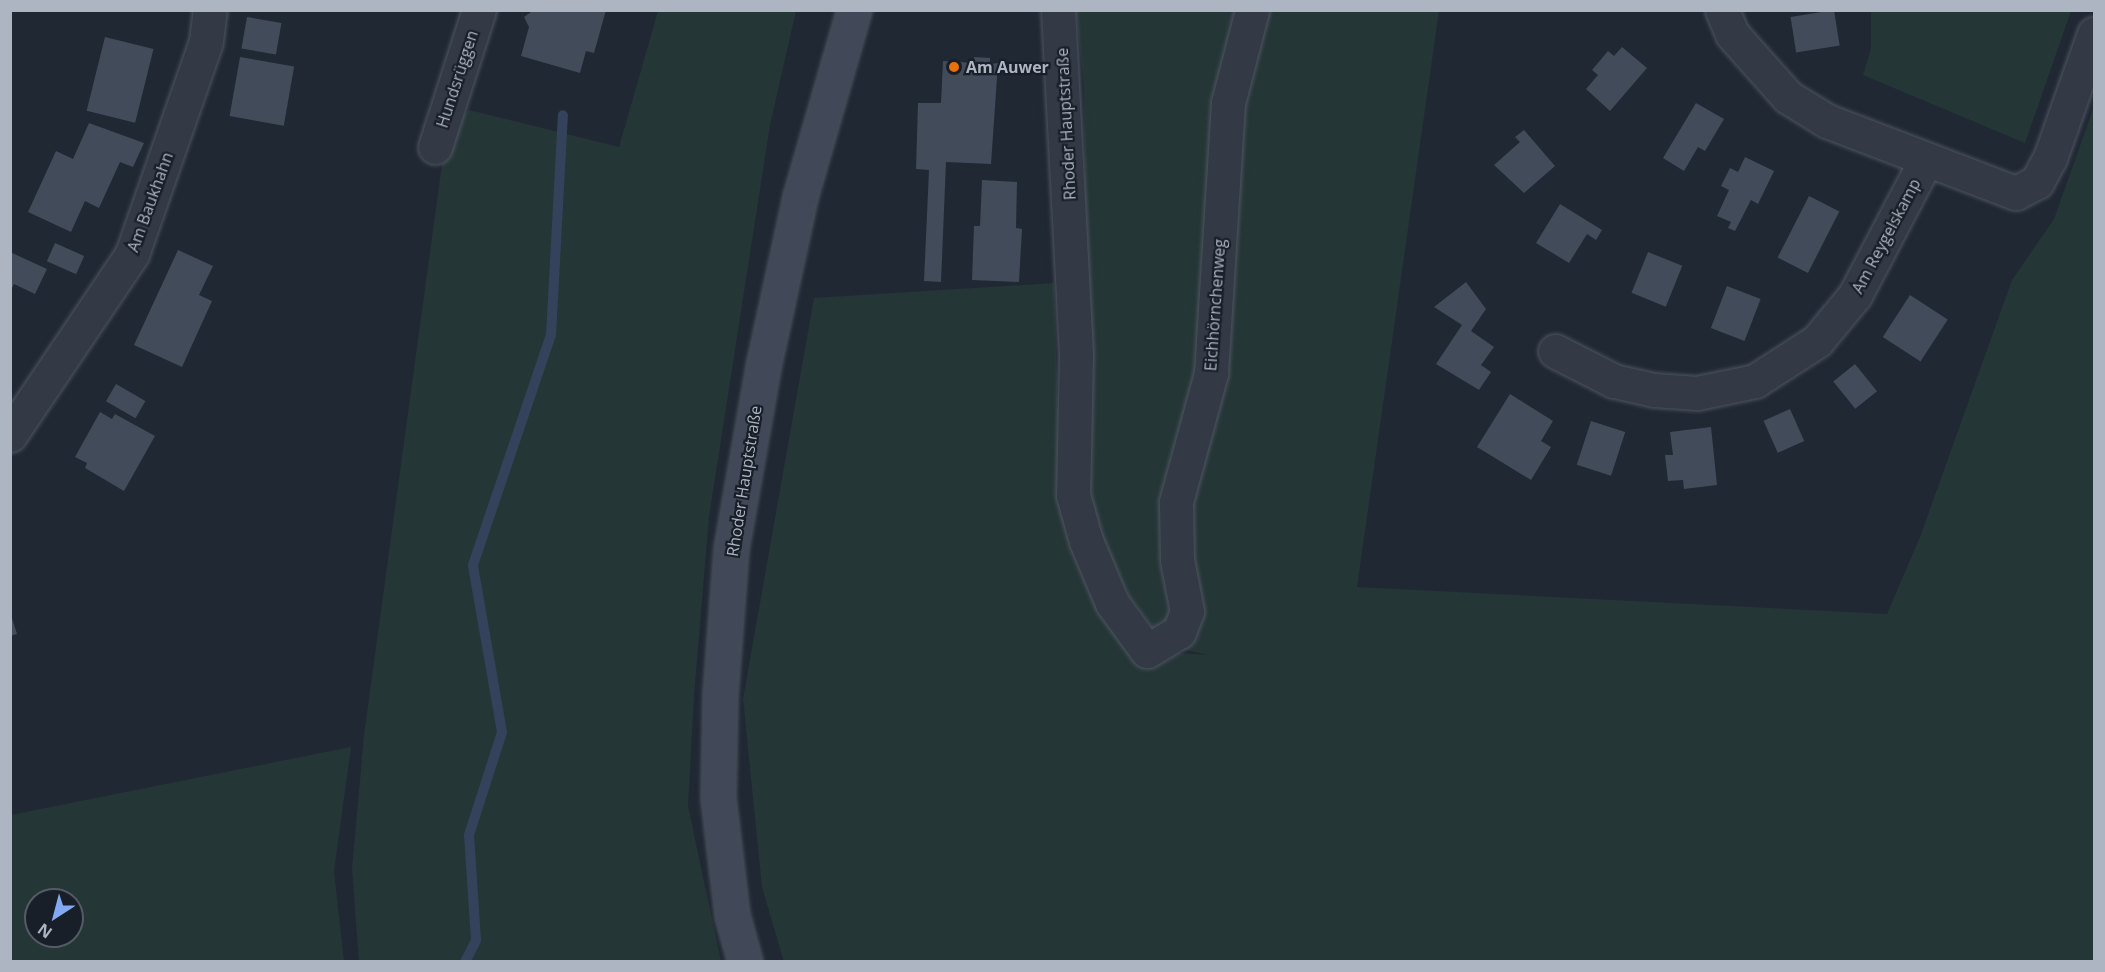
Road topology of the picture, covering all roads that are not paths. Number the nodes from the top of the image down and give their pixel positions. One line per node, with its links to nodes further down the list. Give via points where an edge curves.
1 (210, 10): 11 (street, Am Baukhahn, via 206,41 132,254)
2 (478, 10): 8 (street, Hundsrüggen)
3 (855, 10): 13 (main road, Rhoder Hauptstraße, via 800,197 763,366 731,549 720,695 718,798 732,915)
4 (1058, 10): 12 (street, Rhoder Hauptstraße, via 1076,344 1073,495 1086,541 1112,603)
5 (1252, 10): 12 (street, Eichhörnchenweg, via 1228,103 1211,373 1176,502 1177,560 1187,611 1179,632)
6 (1722, 10): 9 (street, Am Reygelskamp, via 1732,34 1788,97 1827,121)
7 (2094, 34): 9 (street, Am Reygelskamp, via 2050,158 2037,182 2016,193)
8 (435, 147)
9 (1926, 160): 10 (street, Am Reygelskamp, via 1855,295 1817,341 1755,381 1697,393 1654,390 1614,381)
10 (1555, 351)
11 (10, 435)
12 (1147, 651)
13 (745, 962)

